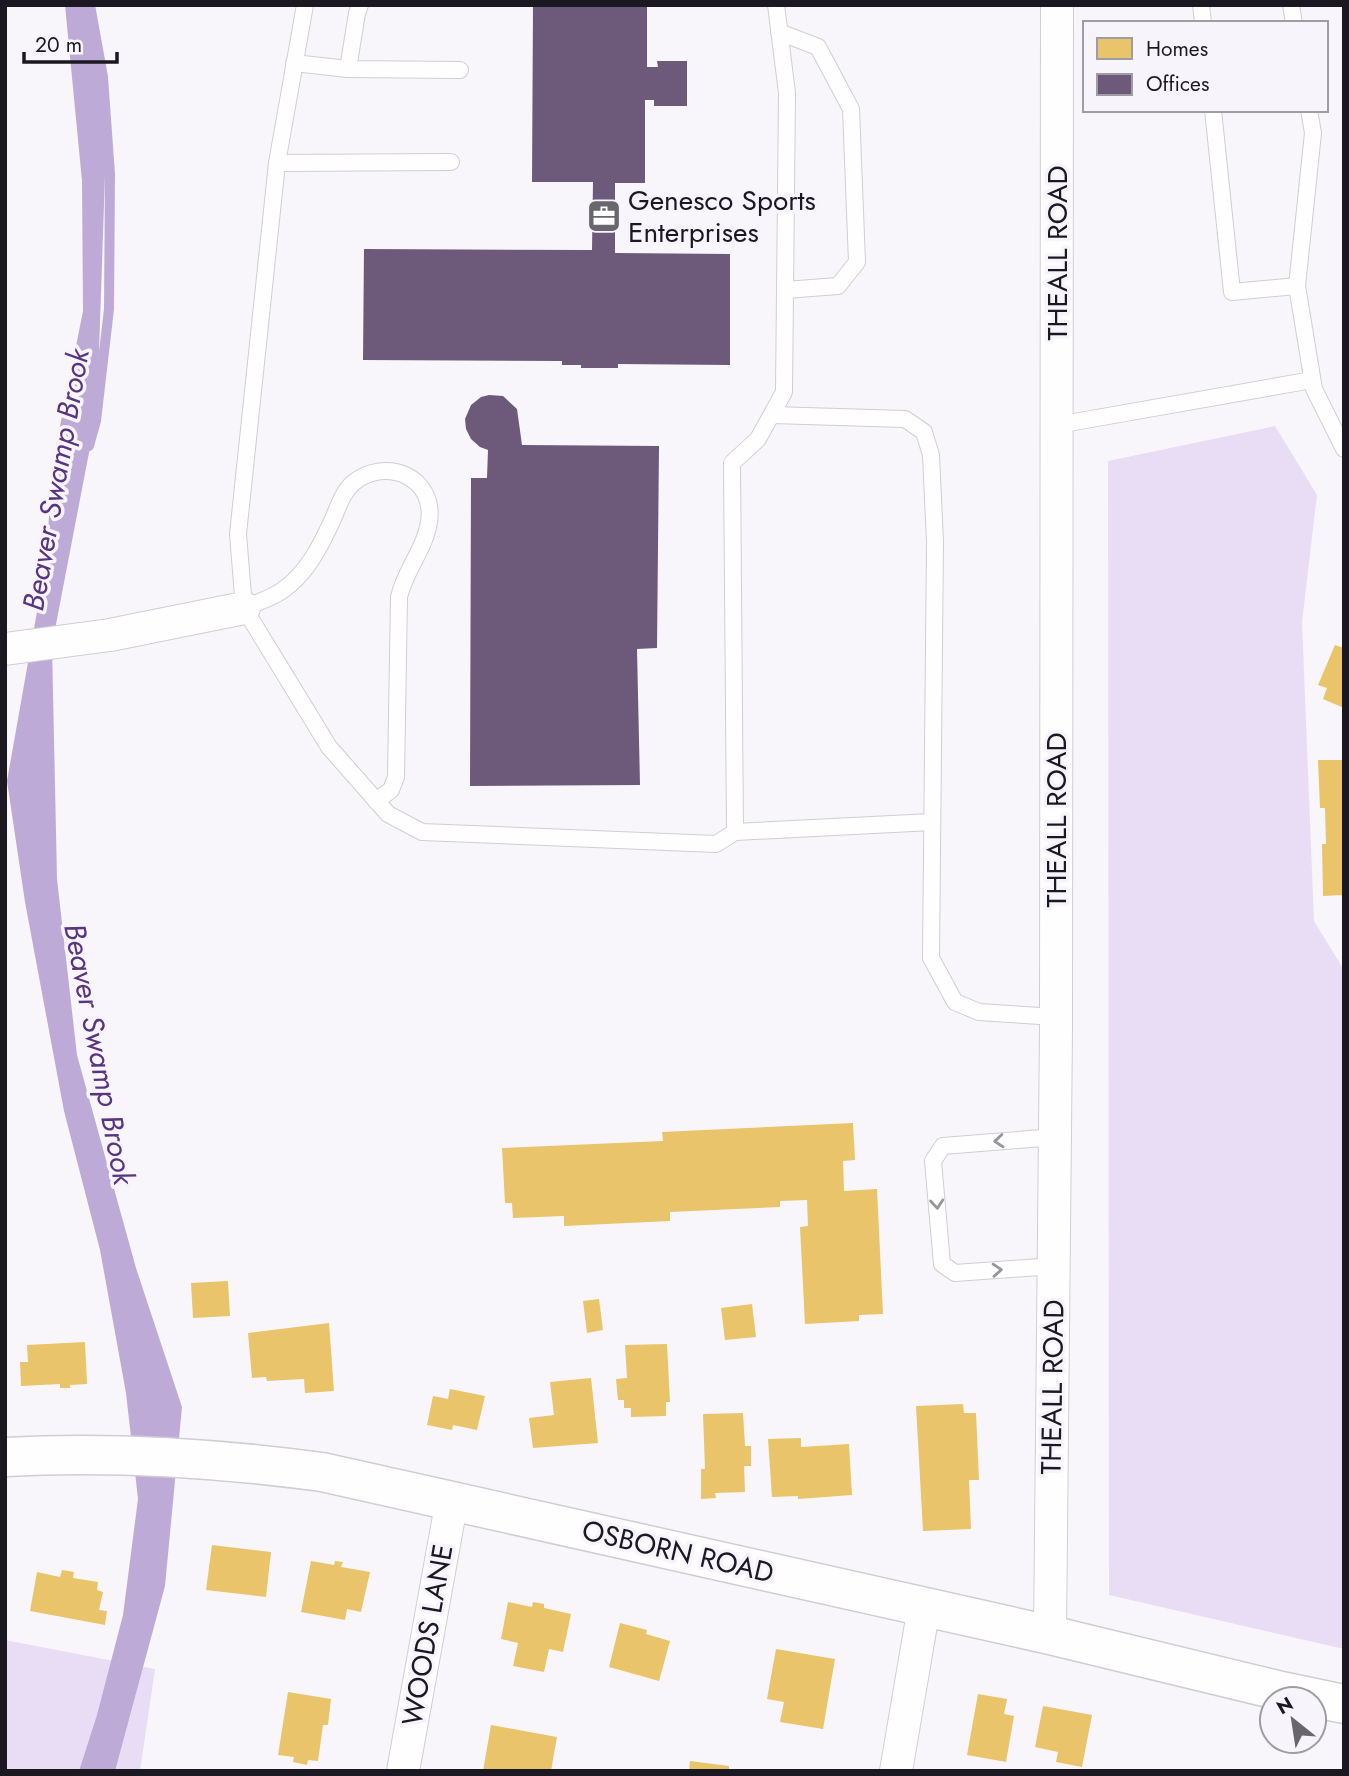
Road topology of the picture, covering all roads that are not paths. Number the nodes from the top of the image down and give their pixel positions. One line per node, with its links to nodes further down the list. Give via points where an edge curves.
1 (305, 5): 6 (lane)
2 (360, 5): 7 (lane)
3 (776, 5): 5 (lane)
4 (1057, 5): 17 (street, THEALL ROAD)
5 (779, 32): 14 (lane, via 787,93); 14 (lane, via 818,47 851,109 858,262 838,286)
6 (294, 63): 7 (lane); 12 (lane)
7 (348, 69): 8 (lane)
8 (460, 70)
9 (1213, 112): 13 (lane, via 1232,292)
10 (1309, 112): 13 (lane, via 1313,133)
11 (452, 162): 12 (lane)
12 (276, 163): 19 (lane, via 238,534)
13 (1297, 286): 15 (lane)
14 (785, 290): 16 (lane, via 784,392)
15 (1312, 380): 17 (lane); 18 (lane)
16 (772, 415): 22 (lane, via 905,419 924,432 931,455 935,542); 23 (lane, via 758,439 732,463)
17 (1057, 425): 24 (street, THEALL ROAD)
18 (1344, 449)
19 (244, 608): 20 (street, via 110,635); 21 (lane, via 329,747); 21 (lane, via 282,590 313,561 352,484 388,470 405,473 417,483 430,519 399,597 396,777 391,790)
20 (5, 649)
21 (376, 801): 23 (lane, via 388,814 422,832 716,844)
22 (932, 822): 23 (lane); 24 (lane, via 931,958 955,1002 979,1012)
23 (735, 832)
24 (1056, 1017): 25 (street, THEALL ROAD)
25 (1055, 1136): 26 (street, THEALL ROAD); 26 (lane, one-way to 26, via 943,1146 933,1161 942,1265 955,1273)
26 (1054, 1266): 30 (street, THEALL ROAD)
27 (5, 1457): 28 (street, OSBORN ROAD, via 121,1454 203,1458 322,1472)
28 (452, 1500): 29 (street, OSBORN ROAD); 32 (street, WOODS LANE)
29 (924, 1607): 30 (street, OSBORN ROAD); 33 (street)
30 (1050, 1635): 31 (street, OSBORN ROAD)
31 (1344, 1704)
32 (403, 1771)
33 (896, 1771)

